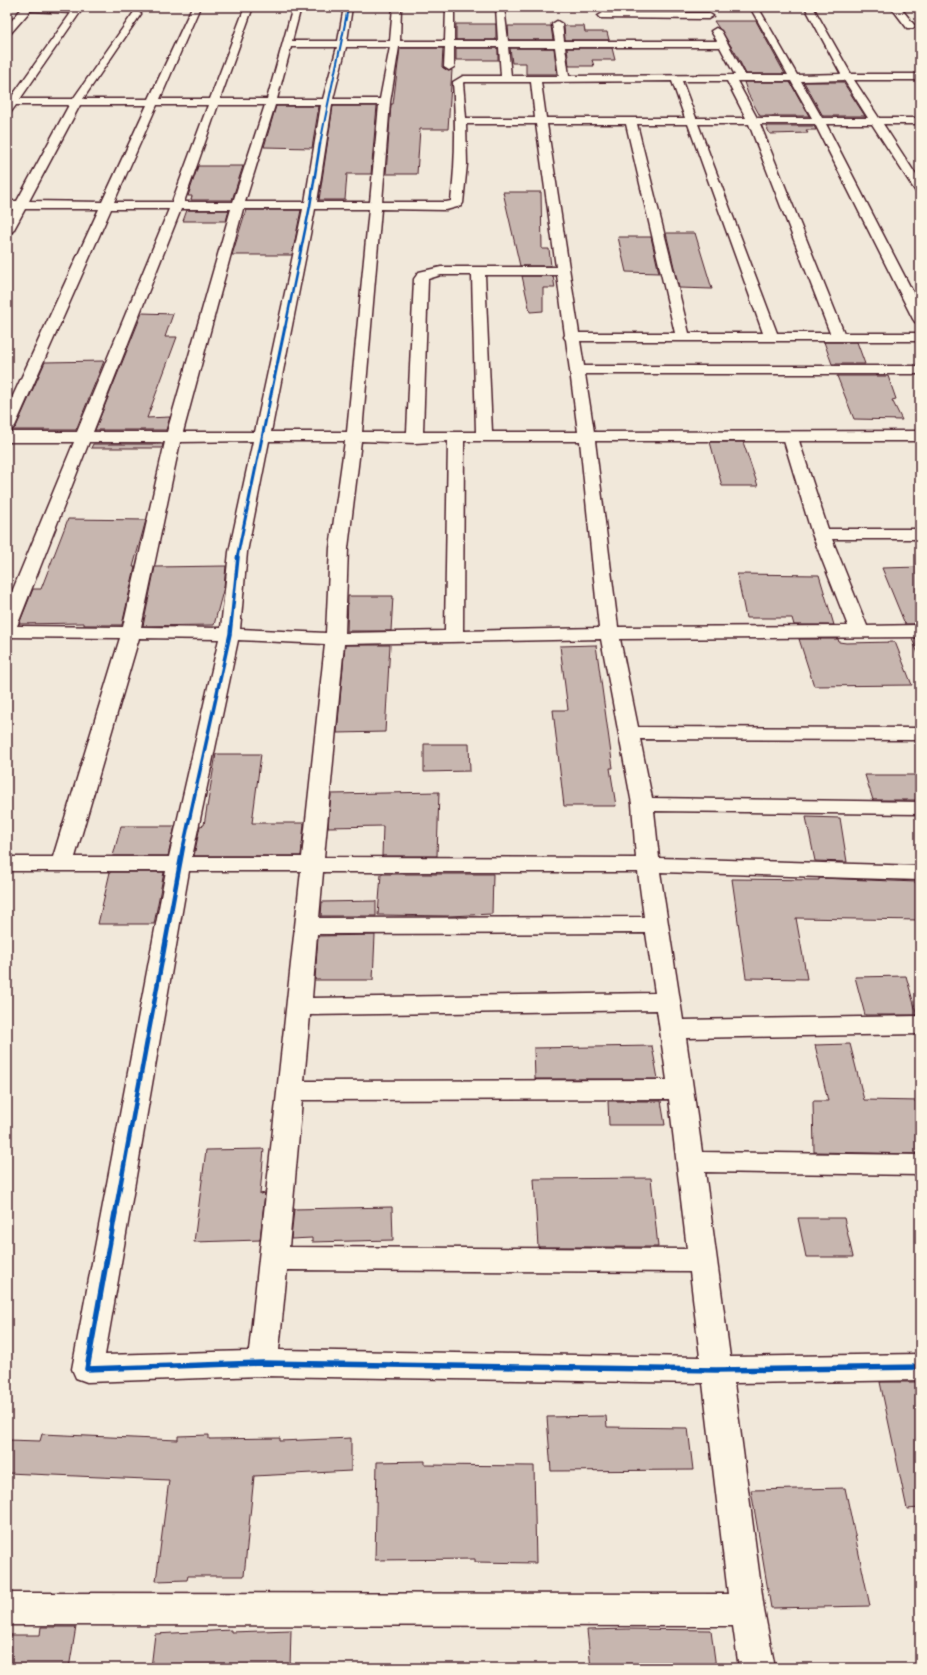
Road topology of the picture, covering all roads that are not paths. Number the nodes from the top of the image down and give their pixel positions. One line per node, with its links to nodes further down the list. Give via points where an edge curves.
1 (27, 7): 18 (street); 46 (street, via 77,11)
2 (196, 7): 41 (street)
3 (249, 7): 42 (street)
4 (297, 7): 21 (street)
5 (348, 7): 22 (street)
6 (397, 7): 23 (street)
7 (450, 7): 24 (street)
8 (500, 7): 25 (street)
9 (703, 7): 15 (street)
10 (754, 7): 33 (street)
11 (809, 7): 34 (street)
12 (895, 7): 17 (street)
13 (136, 14): 40 (street)
14 (603, 16): 15 (street)
15 (708, 16): 28 (street)
16 (556, 24): 26 (street)
17 (910, 26)
18 (7, 32)
19 (614, 32): 29 (street)
20 (666, 32): 27 (street)
21 (287, 44): 22 (street); 43 (street)
22 (342, 44): 23 (street); 44 (street)
23 (395, 44): 24 (street); 45 (street)
24 (450, 44): 25 (street); 31 (street)
25 (503, 44): 26 (street); 36 (street)
26 (558, 44): 29 (street); 38 (street)
27 (670, 44): 28 (street); 29 (street); 30 (street)
28 (722, 44): 39 (street)
29 (618, 47)
30 (675, 57)
31 (449, 67)
32 (680, 75): 38 (street); 39 (street); 50 (street)
33 (794, 77): 34 (street); 39 (street); 52 (street)
34 (847, 77): 35 (street); 53 (street)
35 (920, 77)
36 (506, 78): 37 (street); 47 (street, via 460,80 458,82)
37 (535, 78): 38 (street); 48 (street)
38 (564, 78)
39 (735, 78): 51 (street)
40 (76, 102): 41 (street); 46 (street); 57 (street)
41 (154, 102): 42 (street); 58 (street)
42 (216, 102): 43 (street); 59 (street)
43 (271, 102): 44 (street); 60 (street)
44 (327, 102): 45 (street); 61 (street)
45 (385, 102): 62 (street)
46 (9, 105)
47 (461, 121): 48 (street); 62 (street, via 461,164 457,203 446,206)
48 (541, 121): 49 (street); 65 (street)
49 (631, 121): 50 (street); 70 (street)
50 (691, 121): 51 (street); 68 (street)
51 (753, 121): 52 (street); 71 (street)
52 (819, 121): 53 (street); 66 (street)
53 (876, 121): 54 (street); 55 (street)
54 (920, 121)
55 (920, 190)
56 (7, 205): 57 (street)
57 (21, 205): 58 (street); 63 (street)
58 (107, 206): 59 (street); 75 (street)
59 (176, 206): 60 (street); 77 (street)
60 (238, 206): 61 (street); 76 (street)
61 (310, 206): 62 (street); 78 (street)
62 (375, 206): 79 (street)
63 (7, 231)
64 (478, 271): 65 (street); 83 (street); 85 (street, via 436,272 424,275 421,279)
65 (562, 271): 69 (street)
66 (916, 304): 67 (street)
67 (920, 319)
68 (771, 336): 70 (street); 71 (street)
69 (571, 337): 70 (street); 73 (street)
70 (683, 337)
71 (839, 337): 72 (street)
72 (920, 337)
73 (576, 370): 74 (street); 84 (street)
74 (920, 370)
75 (7, 426)
76 (174, 435): 77 (street); 78 (street); 92 (street)
77 (85, 436): 82 (street); 89 (street)
78 (262, 436): 79 (street); 95 (street, via 238,552)
79 (354, 436): 85 (street); 97 (street, via 339,548)
80 (790, 436): 81 (street); 84 (street); 87 (street)
81 (920, 436)
82 (7, 437)
83 (484, 437): 84 (street); 86 (street)
84 (587, 437): 94 (street)
85 (415, 438): 86 (street)
86 (456, 438): 96 (street)
87 (820, 534): 88 (street); 93 (street)
88 (920, 534)
89 (7, 627)
90 (7, 630): 92 (street)
91 (920, 631): 93 (street)
92 (131, 632): 95 (street); 103 (street)
93 (860, 632): 94 (street)
94 (609, 633): 96 (street); 98 (street)
95 (230, 634): 97 (street); 104 (street)
96 (454, 636): 97 (street)
97 (335, 639): 105 (street)
98 (628, 733): 99 (street); 100 (street)
99 (920, 734)
100 (643, 804): 101 (street); 106 (street)
101 (920, 808)
102 (7, 864): 103 (street)
103 (62, 864): 104 (street)
104 (179, 864): 105 (street); 120 (street, via 87,1369)
105 (312, 864): 106 (street); 109 (street)
106 (648, 865): 107 (street); 108 (street)
107 (920, 872)
108 (656, 925): 109 (street); 110 (street)
109 (306, 926): 111 (street)
110 (667, 1001): 111 (street); 113 (street)
111 (298, 1007): 115 (street)
112 (920, 1025): 113 (street)
113 (670, 1029): 114 (street)
114 (680, 1089): 115 (street); 116 (street)
115 (290, 1091): 118 (street)
116 (690, 1162): 117 (street); 119 (street)
117 (920, 1165)
118 (274, 1258): 119 (street); 120 (street)
119 (703, 1261): 122 (street)
120 (263, 1363): 122 (street)
121 (920, 1367): 122 (street)
122 (716, 1370): 124 (street)
123 (7, 1609): 124 (street)
124 (747, 1610): 125 (street)
125 (757, 1668)

